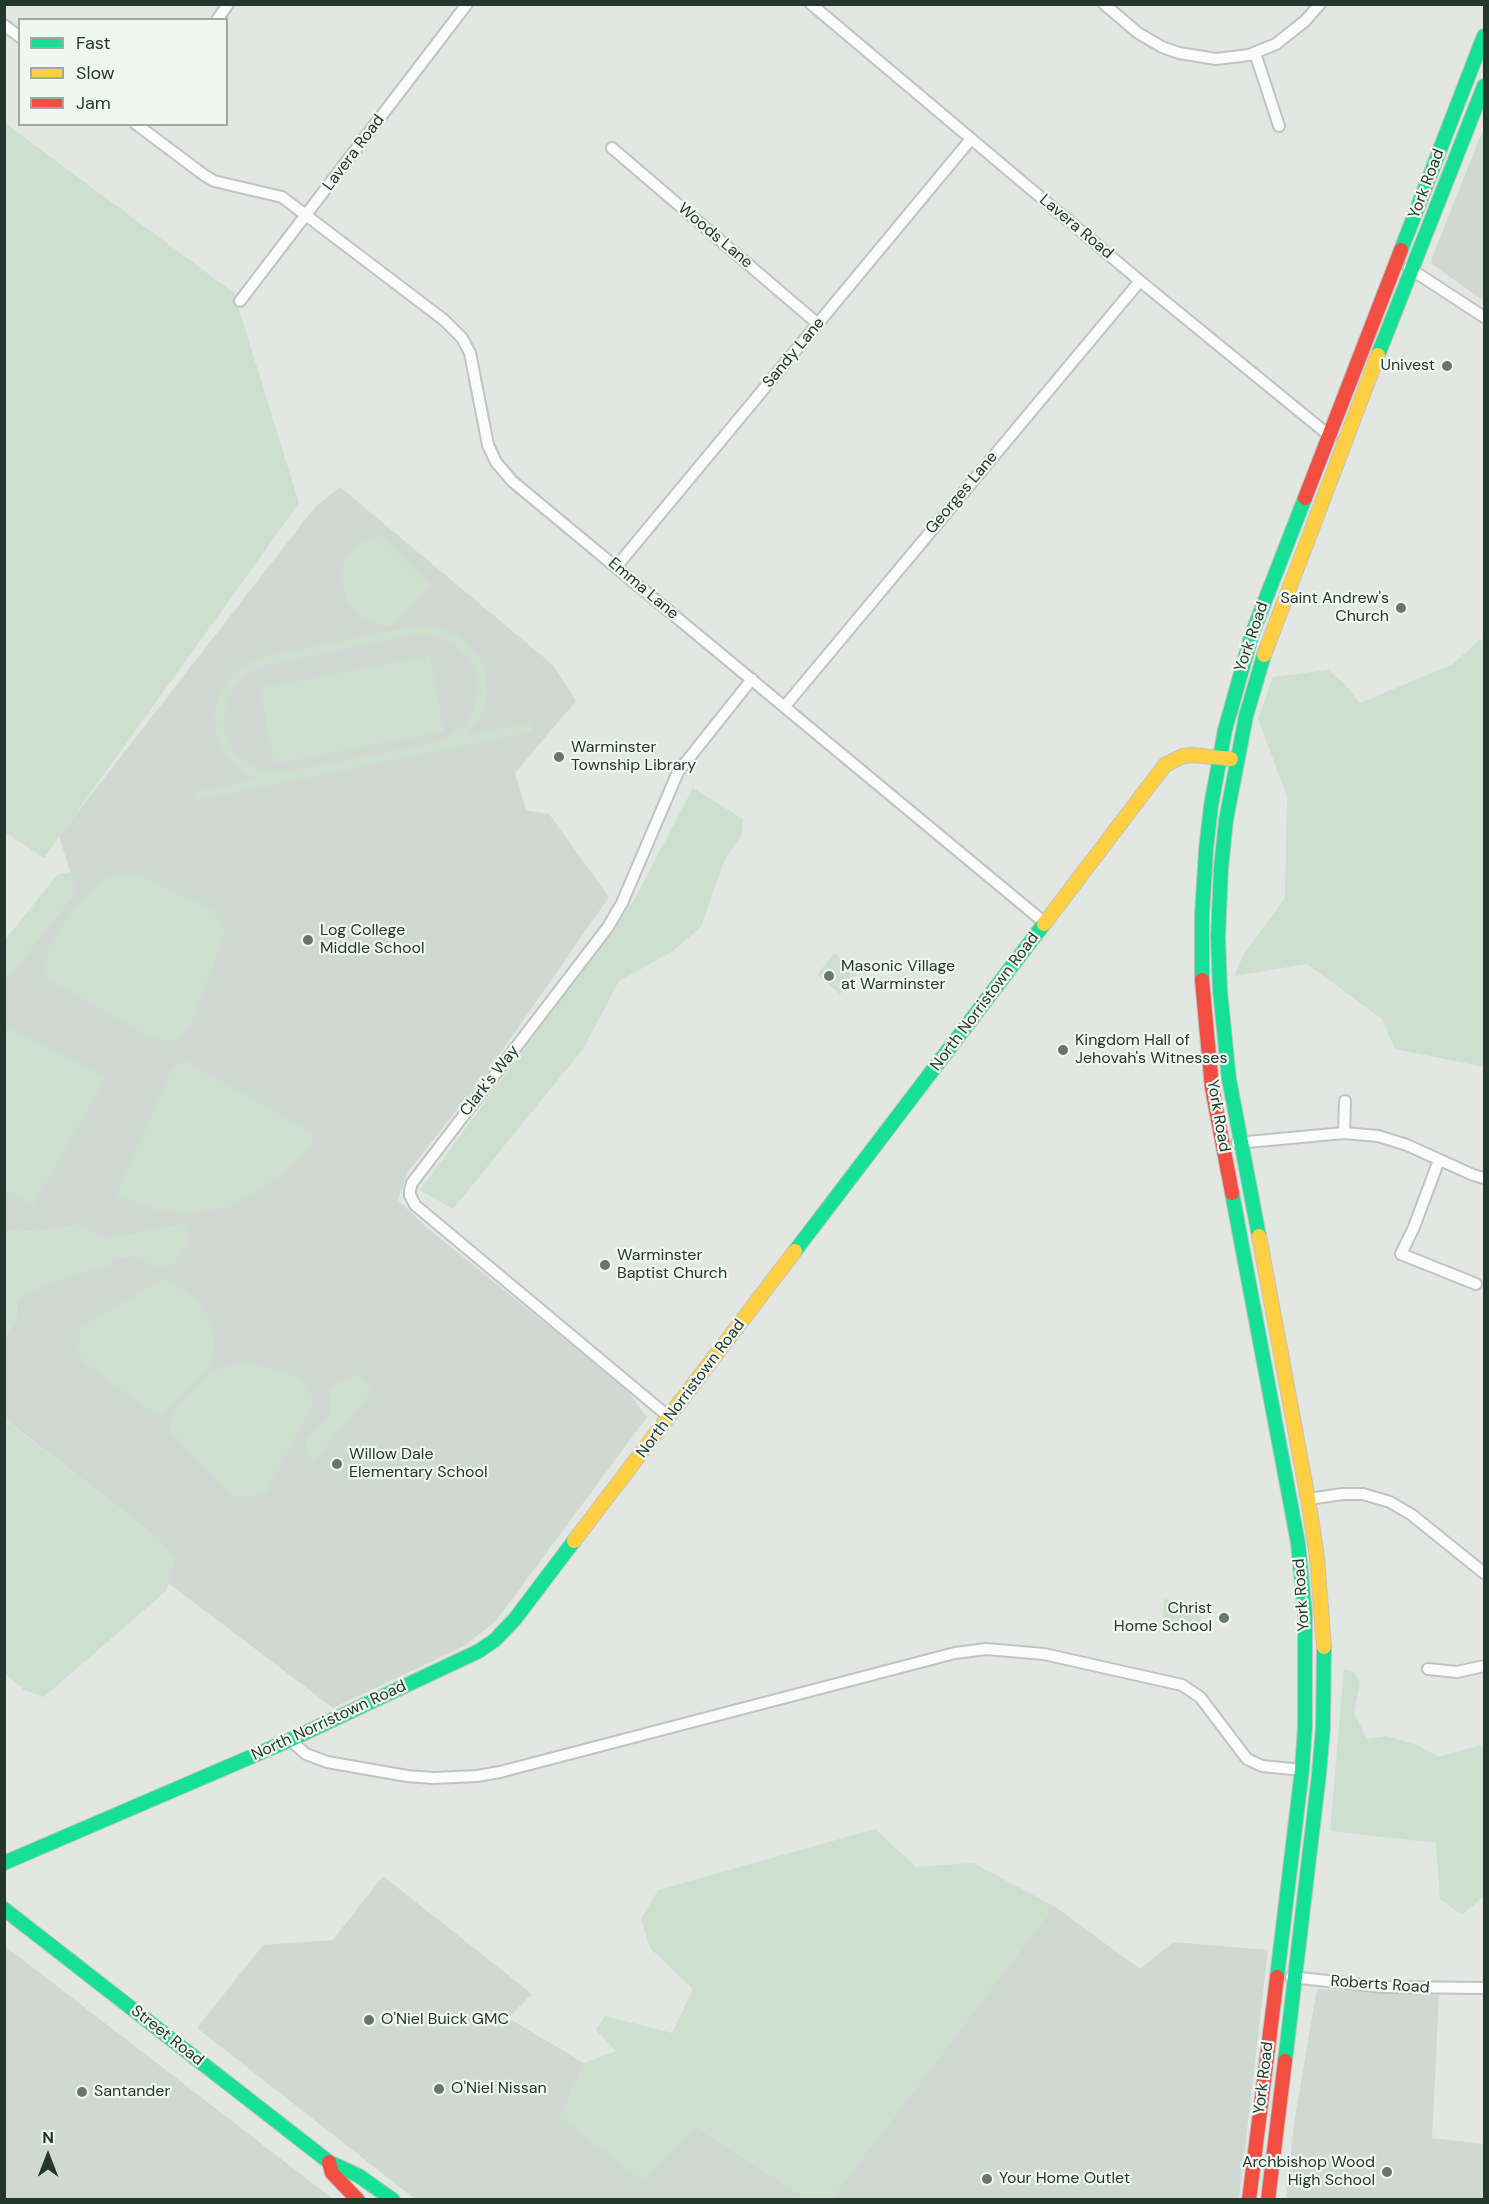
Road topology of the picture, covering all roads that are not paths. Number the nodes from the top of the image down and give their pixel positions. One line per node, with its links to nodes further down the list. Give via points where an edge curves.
1 (228, 4): 6 (street)
2 (467, 4): 16 (street, Lavera Road)
3 (811, 4): 14 (street, Lavera Road)
4 (1104, 4): 10 (street, via 1146,38 1179,53 1216,59)
5 (1320, 4): 10 (street, via 1291,33)
6 (218, 18)
7 (4, 25): 8 (street)
8 (18, 36)
9 (1485, 36): 17 (main road, York Road)
10 (1254, 53): 13 (street)
11 (1485, 86): 18 (main road, York Road)
12 (137, 126): 16 (street, Emma Lane, via 204,175 282,197)
13 (1279, 126)
14 (971, 139): 19 (street, Lavera Road); 22 (street, Sandy Lane)
15 (612, 148): 22 (street, Woods Lane)
16 (306, 215): 20 (street, Lavera Road); 25 (street, Emma Lane, via 455,330 473,364 488,445 496,462 512,481)
17 (1397, 261): 18 (street); 23 (main road, York Road)
18 (1411, 269): 21 (street); 24 (main road, York Road)
19 (1140, 281): 23 (street, Lavera Road); 27 (street, Georges Lane)
20 (240, 301)
21 (1485, 317)
22 (818, 324): 25 (street, Sandy Lane)
23 (1328, 435): 24 (street, Lavera Road); 28 (main road, York Road, via 1252,634)
24 (1343, 446): 29 (main road, York Road, via 1268,644)
25 (616, 567): 26 (street, Emma Lane)
26 (752, 679): 27 (street, Emma Lane); 38 (street, Clark's Way, via 678,772 608,927 410,1190 415,1205)
27 (785, 706): 30 (street, Emma Lane)
28 (1220, 758): 29 (main road, North Norristown Road); 30 (main road, North Norristown Road, via 1183,756 1166,765); 34 (main road, York Road, via 1206,850 1201,938 1208,1050)
29 (1237, 760): 33 (main road, York Road, via 1226,820 1218,937 1222,1021)
30 (1045, 923): 38 (main road, North Norristown Road)
31 (1345, 1101): 32 (street)
32 (1344, 1134): 33 (street); 35 (street, via 1378,1136)
33 (1240, 1143): 34 (street); 39 (main road, York Road)
34 (1222, 1144): 44 (main road, York Road, via 1298,1544 1305,1613)
35 (1439, 1160): 36 (street); 37 (street, via 1401,1254)
36 (1485, 1178)
37 (1476, 1284)
38 (669, 1417): 43 (main road, North Norristown Road, via 495,1640)
39 (1308, 1498): 40 (street, via 1363,1494 1390,1502); 48 (main road, York Road, via 1323,1608 1325,1668 1319,1774)
40 (1485, 1573)
41 (1485, 1666): 42 (street, via 1457,1672)
42 (1428, 1669)
43 (290, 1740): 44 (street, via 306,1755 338,1764 407,1776 477,1776 986,1648 1044,1654 1182,1685 1200,1697 1246,1759 1262,1766); 45 (main road, North Norristown Road)
44 (1302, 1770): 47 (main road, York Road)
45 (4, 1863)
46 (4, 1909): 50 (main road, Street Road)
47 (1276, 1975): 48 (street, Roberts Road); 53 (main road, York Road)
48 (1295, 1978): 49 (street, Roberts Road, via 1383,1987); 54 (main road, York Road)
49 (1485, 1988)
50 (328, 2162): 51 (main road, Street Road, via 332,2173); 52 (main road, Street Road, via 359,2176)
51 (358, 2199)
52 (393, 2199)
53 (1249, 2199)
54 (1268, 2199)

